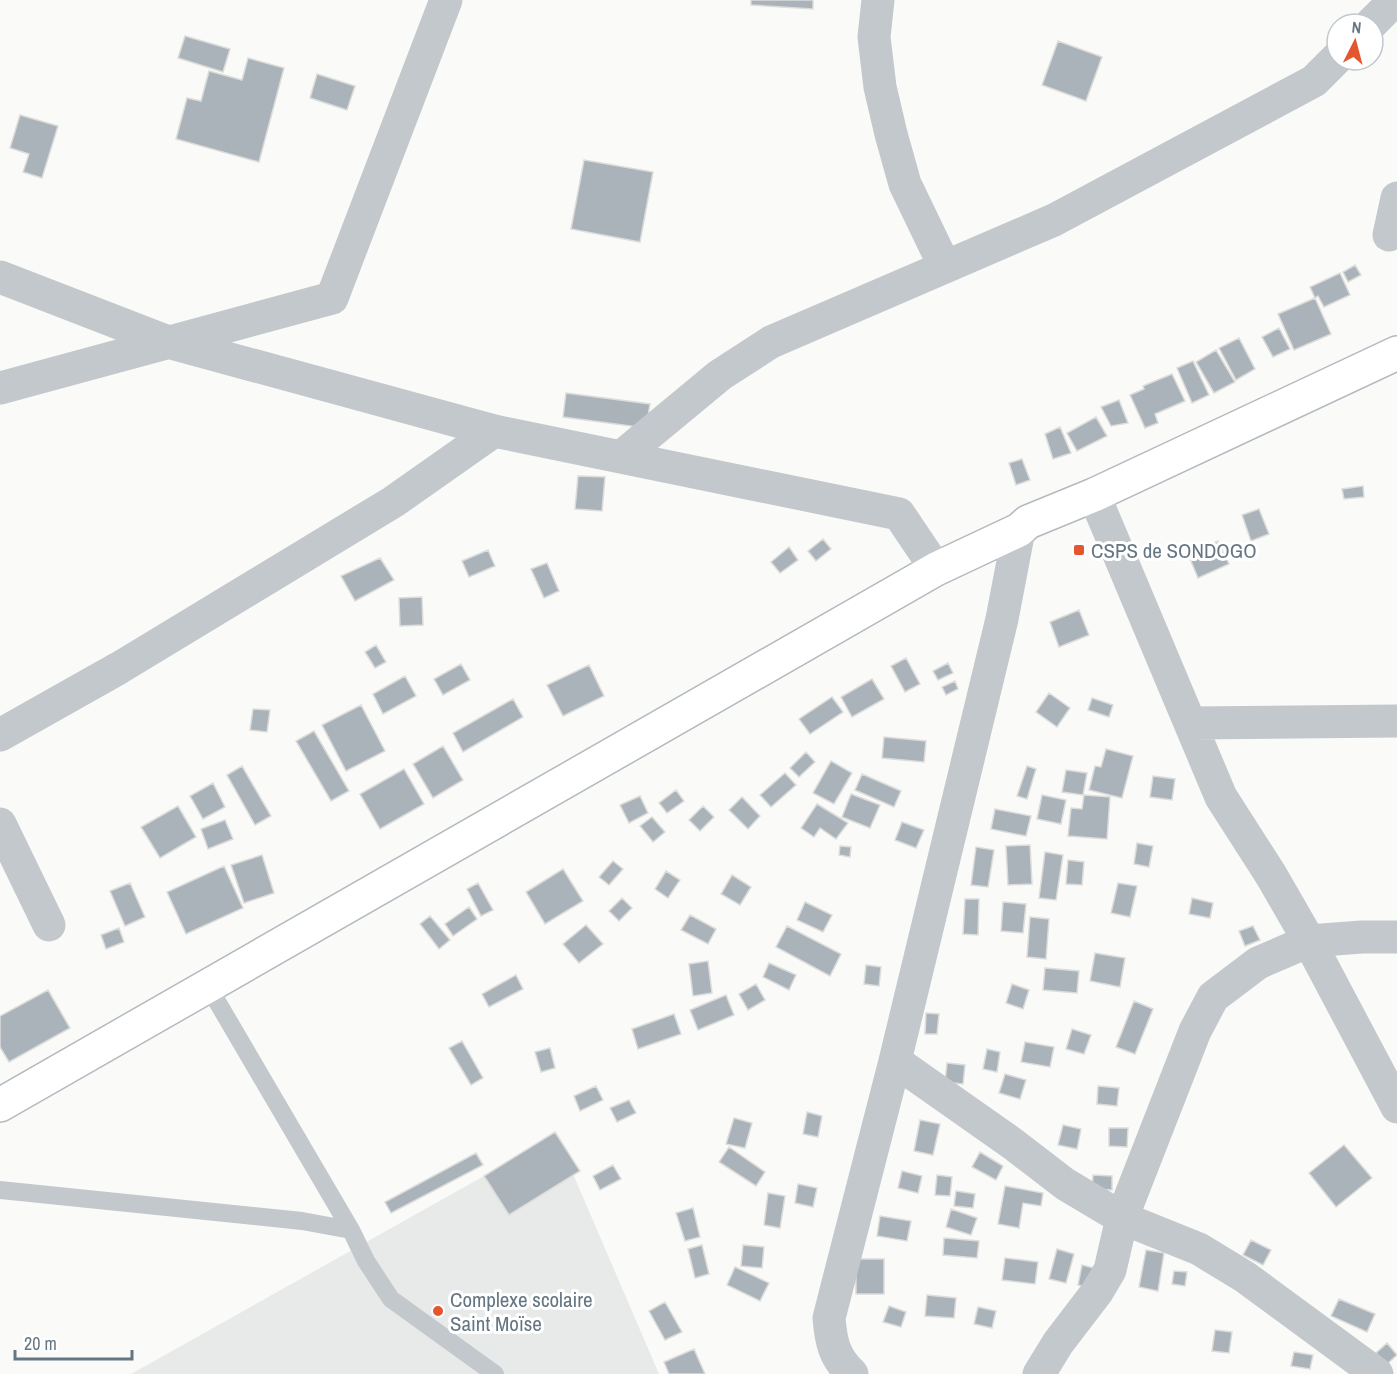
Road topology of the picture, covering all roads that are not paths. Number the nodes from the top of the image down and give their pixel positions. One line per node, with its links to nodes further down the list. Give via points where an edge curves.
1 (447, 0): 10 (street, via 332,298)
2 (878, 0): 8 (street, via 874,37 891,134 904,184)
3 (1395, 0): 4 (street)
4 (1383, 12)
5 (1325, 70): 8 (street, via 1314,81 1054,220)
6 (1397, 198): 7 (street)
7 (1389, 235)
8 (945, 267): 14 (street, via 771,342 720,375)
9 (0, 277): 10 (street)
10 (168, 342): 12 (street); 13 (street)
11 (1397, 353): 15 (street)
12 (0, 387)
13 (494, 431): 14 (street); 20 (street, via 393,502 119,668)
14 (621, 457): 17 (street, via 899,514)
15 (1094, 495): 16 (street, via 1028,522); 19 (street)
16 (1019, 530): 17 (street); 26 (street, via 1002,619)
17 (936, 569): 25 (street)
18 (1397, 721): 19 (street)
19 (1191, 723): 24 (street, via 1221,796)
20 (0, 735)
21 (0, 824): 22 (street)
22 (49, 925)
23 (1397, 937): 24 (street)
24 (1309, 941): 28 (street); 30 (street, via 1258,963 1213,997 1195,1031)
25 (208, 986): 27 (street); 31 (lane)
26 (895, 1062): 30 (street, via 1065,1184); 32 (street, via 829,1318 832,1344)
27 (0, 1106)
28 (1397, 1107)
29 (0, 1190): 31 (lane, via 302,1221)
30 (1122, 1218): 34 (street, via 1110,1270); 35 (street, via 1199,1249 1245,1277)
31 (351, 1230): 33 (lane, via 391,1299)
32 (842, 1371)
33 (495, 1374)
34 (1039, 1374)
35 (1377, 1374)

